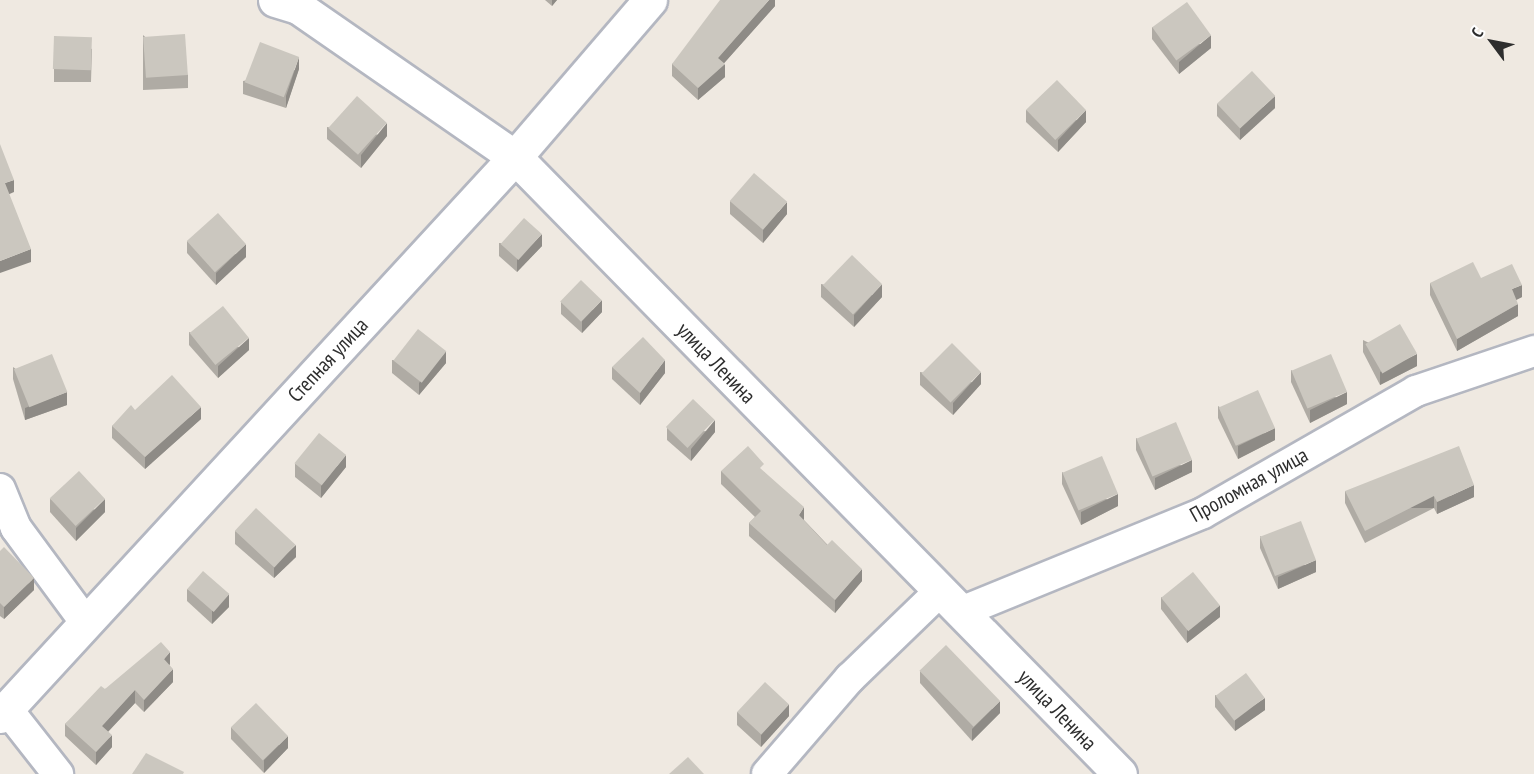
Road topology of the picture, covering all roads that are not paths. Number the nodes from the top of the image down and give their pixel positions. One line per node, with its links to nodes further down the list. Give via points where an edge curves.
1 (274, 0): 3 (street, улица Ленина, via 298,7)
2 (650, 0): 3 (street, Степная улица)
3 (515, 157): 6 (street, улица Ленина); 7 (street, Степная улица)
4 (1534, 351): 6 (street, Проломная улица, via 1416,391 1203,513)
5 (0, 489): 7 (street, via 16,528)
6 (951, 602): 10 (street, Проломная улица, via 850,678); 11 (street, улица Ленина)
7 (86, 623): 8 (street, Степная улица)
8 (3, 712): 9 (street)
9 (58, 774)
10 (767, 774)
11 (1120, 774)

